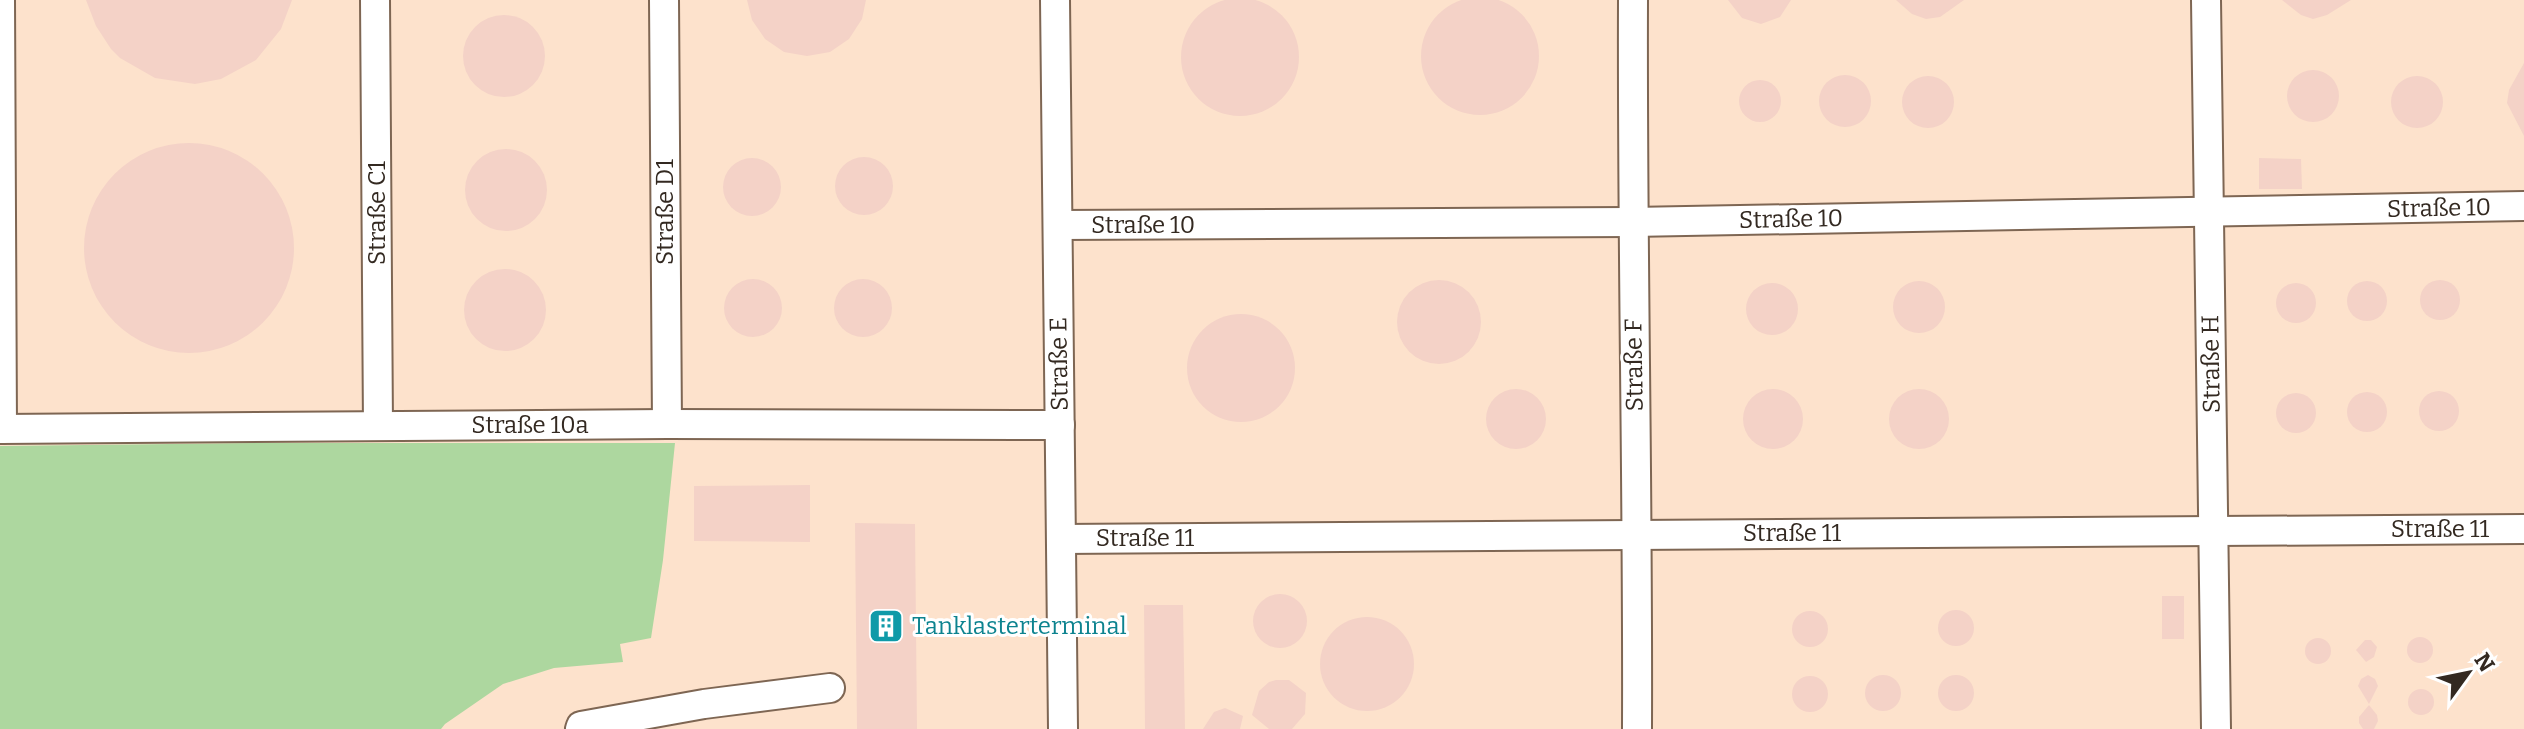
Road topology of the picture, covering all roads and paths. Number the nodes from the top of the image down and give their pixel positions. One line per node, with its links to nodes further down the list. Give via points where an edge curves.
1 (0, 0): 14 (lane)
2 (375, 0): 13 (lane, Straße C1)
3 (664, 0): 11 (lane, Straße D1)
4 (1055, 0): 10 (lane, Straße E)
5 (1633, 0): 9 (lane, Straße F)
6 (2206, 0): 8 (lane, Straße H)
7 (2524, 206): 8 (lane, Straße 10)
8 (2209, 212): 9 (lane, Straße 10); 16 (lane, Straße H)
9 (1632, 222): 10 (lane, Straße 10); 17 (lane, Straße F)
10 (1058, 225): 12 (lane, Straße E)
11 (667, 424): 12 (lane, Straße 10a); 13 (lane, Straße 10a)
12 (1060, 425): 18 (lane, Straße E)
13 (378, 426): 14 (lane, Straße 10a)
14 (1, 429)
15 (2524, 529): 16 (lane, Straße 11)
16 (2213, 531): 17 (lane, Straße 11); 23 (lane, Straße H)
17 (1638, 534): 18 (lane, Straße 11); 22 (lane, Straße F)
18 (1061, 539): 21 (lane, Straße E)
19 (830, 688): 20 (lane, via 704,704)
20 (580, 729)
21 (1063, 729)
22 (1637, 729)
23 (2216, 729)

